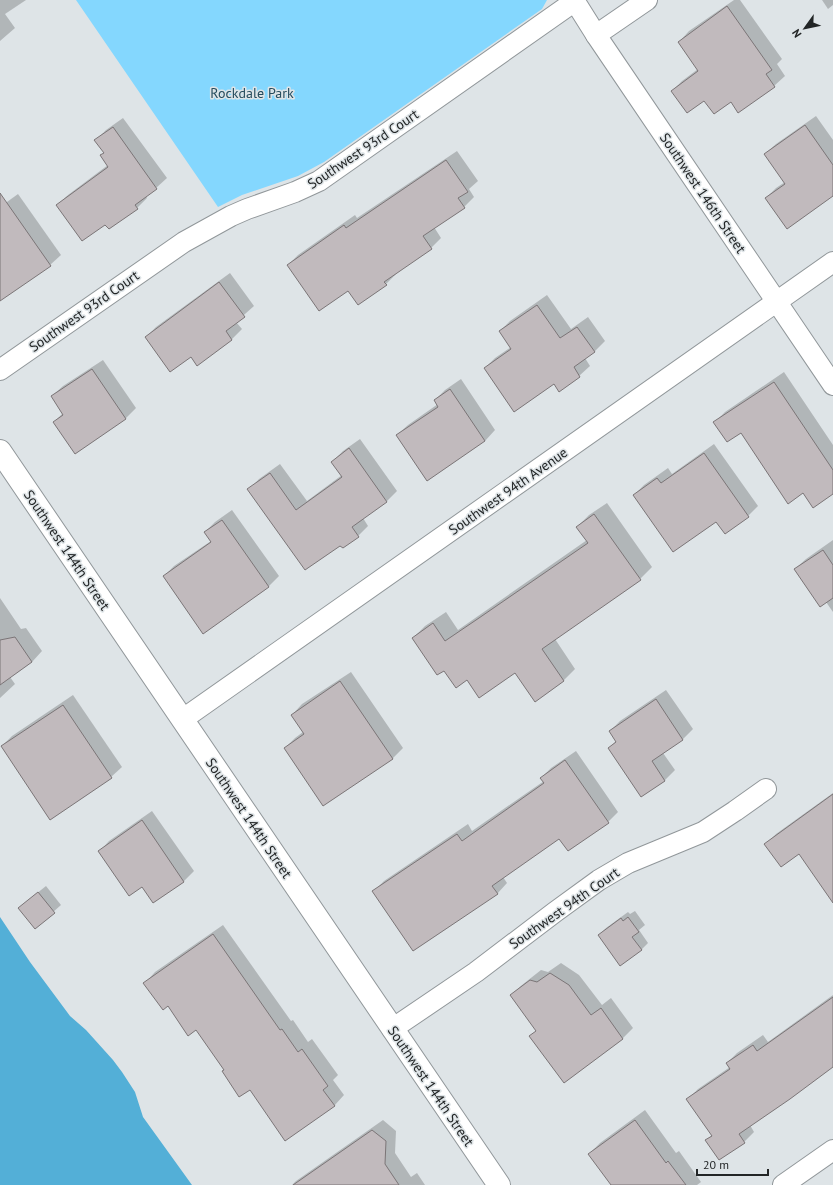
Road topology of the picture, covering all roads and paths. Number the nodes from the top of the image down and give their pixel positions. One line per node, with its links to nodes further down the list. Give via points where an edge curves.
1 (647, 0): 3 (street)
2 (574, 1): 3 (street, Southwest 146th Street); 6 (street, Southwest 93rd Court, via 325,178 306,188 231,216 184,242)
3 (596, 35): 5 (street, Southwest 146th Street)
4 (833, 262): 5 (street, Southwest 94th Avenue)
5 (776, 302): 7 (street, Southwest 146th Street); 9 (street, Southwest 94th Avenue)
6 (0, 370)
7 (833, 385)
8 (0, 451): 9 (street, Southwest 144th Street)
9 (182, 719): 11 (street, Southwest 144th Street)
10 (766, 789): 11 (street, Southwest 94th Court, via 703,832 628,863 599,880 476,972)
11 (392, 1029): 13 (street, Southwest 144th Street)
12 (833, 1150): 14 (street)
13 (499, 1185)
14 (784, 1185)

